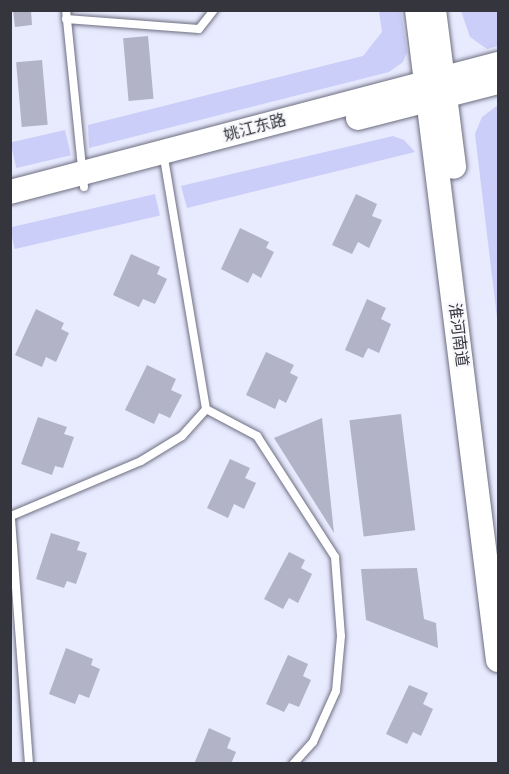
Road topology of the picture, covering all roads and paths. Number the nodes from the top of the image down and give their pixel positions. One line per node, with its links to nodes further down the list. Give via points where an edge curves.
1 (214, 10): 4 (lane, via 199,29)
2 (417, 10): 7 (street, 淮河南道)
3 (434, 10): 7 (street, 淮河南道)
4 (66, 15): 9 (lane)
5 (498, 64): 7 (street, 姚江东路)
6 (498, 82): 7 (street, 姚江东路)
7 (436, 89): 8 (street, 姚江东路); 13 (street, 淮河南道); 14 (street, 淮河南道)
8 (164, 159): 9 (street, 姚江东路); 12 (lane)
9 (83, 181): 10 (street, 姚江东路); 11 (street, 姚江东路)
10 (10, 192)
11 (10, 206)
12 (206, 409): 15 (lane, via 182,436 141,461 11,516); 16 (lane, via 257,436 335,557 341,636 336,691 313,742)
13 (498, 527)
14 (498, 660)
15 (29, 764)
16 (293, 764)

